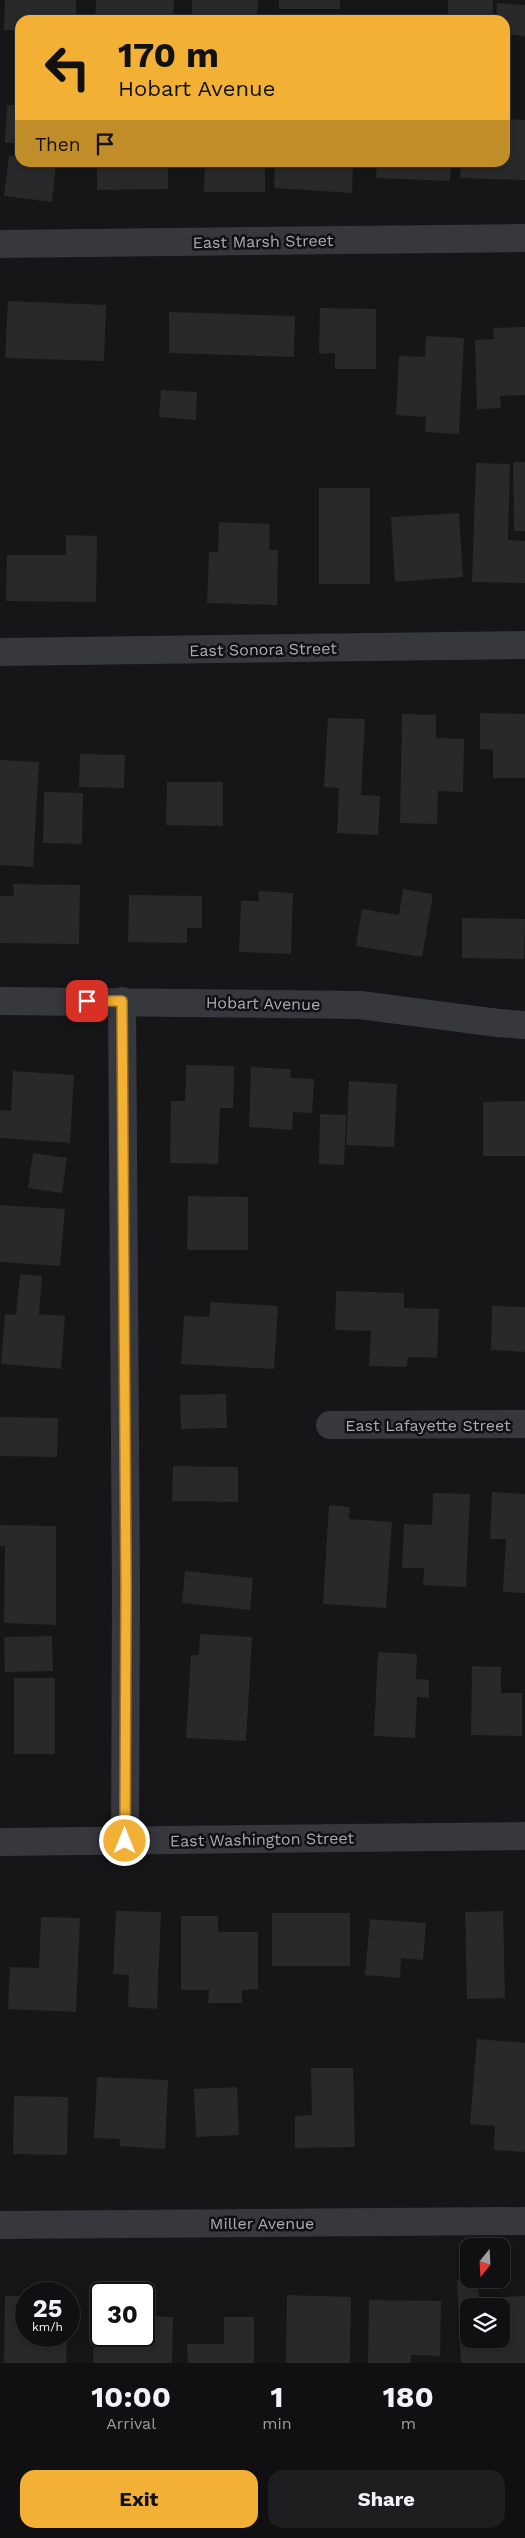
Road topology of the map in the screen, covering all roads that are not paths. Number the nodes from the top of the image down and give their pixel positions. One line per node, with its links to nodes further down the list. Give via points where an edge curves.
1 (525, 238): 2 (street, East Marsh Street)
2 (0, 244)
3 (525, 646): 4 (street, East Sonora Street)
4 (0, 652)
5 (0, 1001): 6 (street, Hobart Avenue)
6 (122, 1001): 7 (street, Hobart Avenue, via 360,1004); 11 (street)
7 (525, 1024)
8 (525, 1424): 9 (street, East Lafayette Street)
9 (330, 1425)
10 (525, 1836): 11 (street, East Washington Street)
11 (125, 1841): 12 (street, East Washington Street)
12 (0, 1842)
13 (525, 2221): 14 (street, Miller Avenue)
14 (0, 2225)

